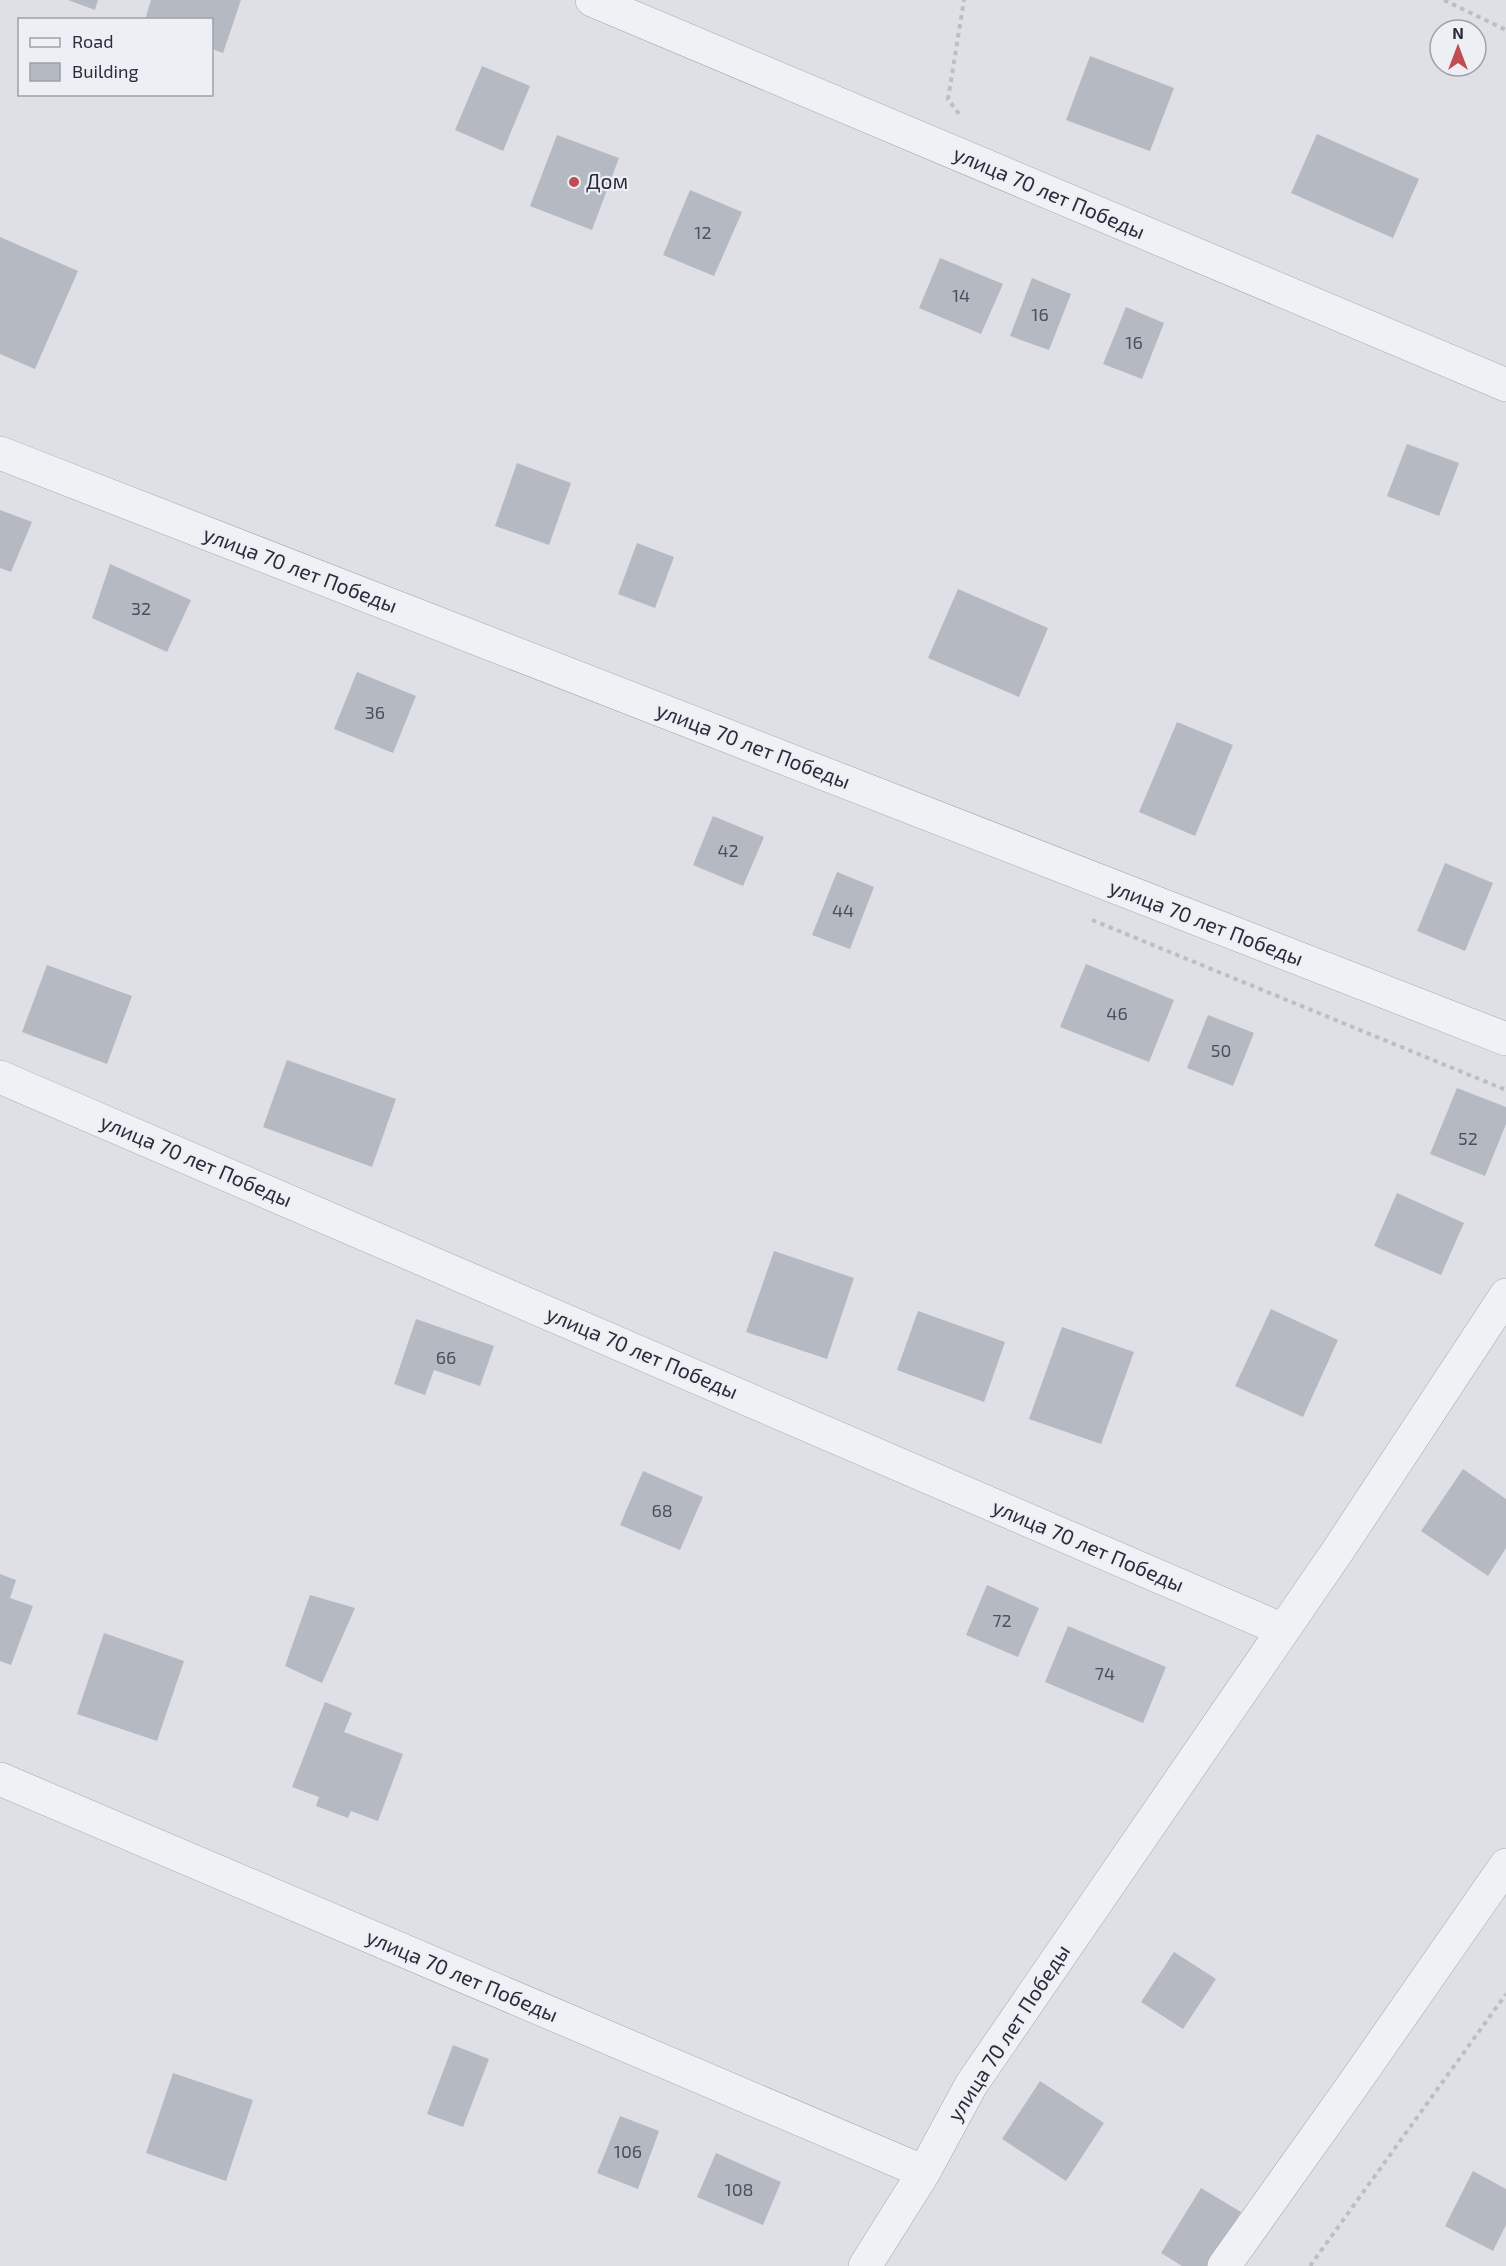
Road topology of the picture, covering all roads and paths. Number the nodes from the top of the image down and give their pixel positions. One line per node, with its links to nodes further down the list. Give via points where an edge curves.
1 (592, 0): 6 (street, улица 70 лет Победы)
2 (964, 0): 5 (path, via 948,99)
3 (1444, 0): 4 (path)
4 (1506, 30)
5 (960, 116)
6 (1506, 385)
7 (0, 453): 8 (street, улица 70 лет Победы)
8 (1506, 1040)
9 (0, 1077): 11 (street, улица 70 лет Победы)
10 (1506, 1295): 11 (street, улица 70 лет Победы)
11 (1283, 1630): 15 (street, улица 70 лет Победы, via 971,2085)
12 (0, 1779): 15 (street, улица 70 лет Победы)
13 (1506, 1865): 17 (street)
14 (1506, 1994): 18 (path)
15 (924, 2172): 16 (street, улица 70 лет Победы)
16 (865, 2266)
17 (1224, 2266)
18 (1310, 2266)

